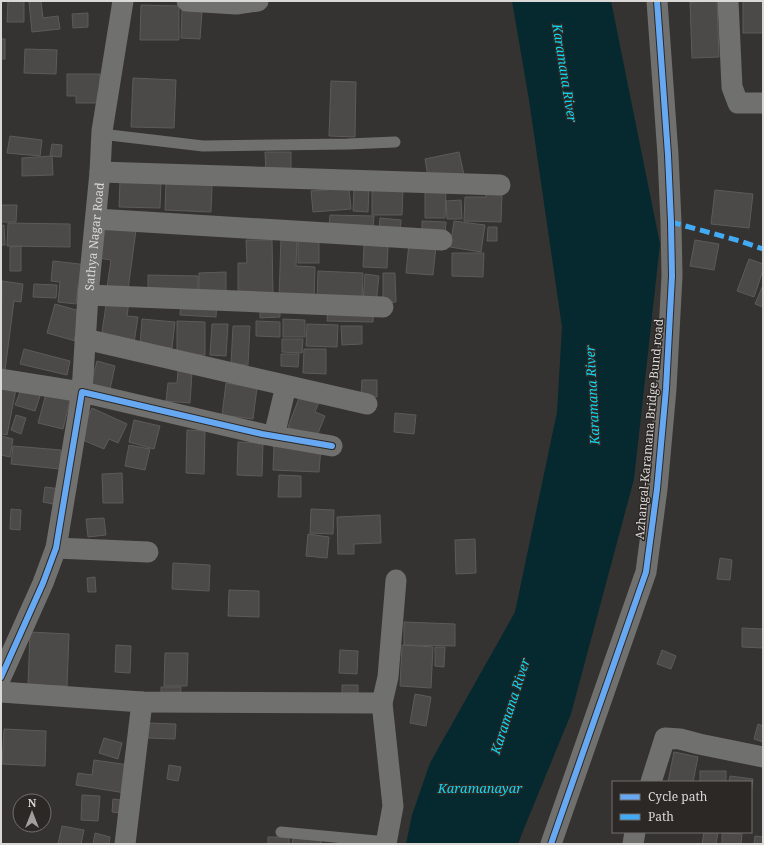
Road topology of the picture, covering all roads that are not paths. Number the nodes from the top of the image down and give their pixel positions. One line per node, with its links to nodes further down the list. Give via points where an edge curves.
1 (123, 1): 7 (street, Sathya Nagar Road)
2 (187, 1): 3 (street, via 236,4)
3 (258, 1)
4 (658, 1): 35 (street, Azhangal-Karamana Bridge Bund road, via 672,222 672,276 657,489 646,572)
5 (728, 1): 6 (street, via 732,86 738,103)
6 (763, 103)
7 (101, 134): 8 (lane, via 203,146); 9 (street, Sathya Nagar Road)
8 (395, 142)
9 (100, 172): 10 (street); 11 (street, Sathya Nagar Road)
10 (500, 185)
11 (96, 220): 12 (street); 13 (street, Sathya Nagar Road)
12 (442, 240)
13 (88, 294): 14 (street); 15 (street, Sathya Nagar Road)
14 (382, 307)
15 (85, 339): 17 (street); 18 (street, Sathya Nagar Road)
16 (1, 378): 18 (street)
17 (286, 386): 19 (street); 20 (street)
18 (82, 392): 20 (street); 22 (street, Sathya Nagar Road)
19 (367, 404)
20 (274, 436): 21 (street)
21 (332, 446)
22 (56, 548): 23 (street); 25 (street, Sathya Nagar Road)
23 (148, 552)
24 (396, 580): 28 (street, via 388,677)
25 (1, 677)
26 (1, 692): 27 (street)
27 (142, 702): 28 (street); 34 (street)
28 (382, 703): 33 (street, via 393,806)
29 (763, 757): 30 (street, via 666,738)
30 (651, 781)
31 (281, 832): 33 (lane)
32 (635, 833): 36 (street)
33 (386, 843)
34 (125, 844)
35 (551, 844)
36 (633, 844)

